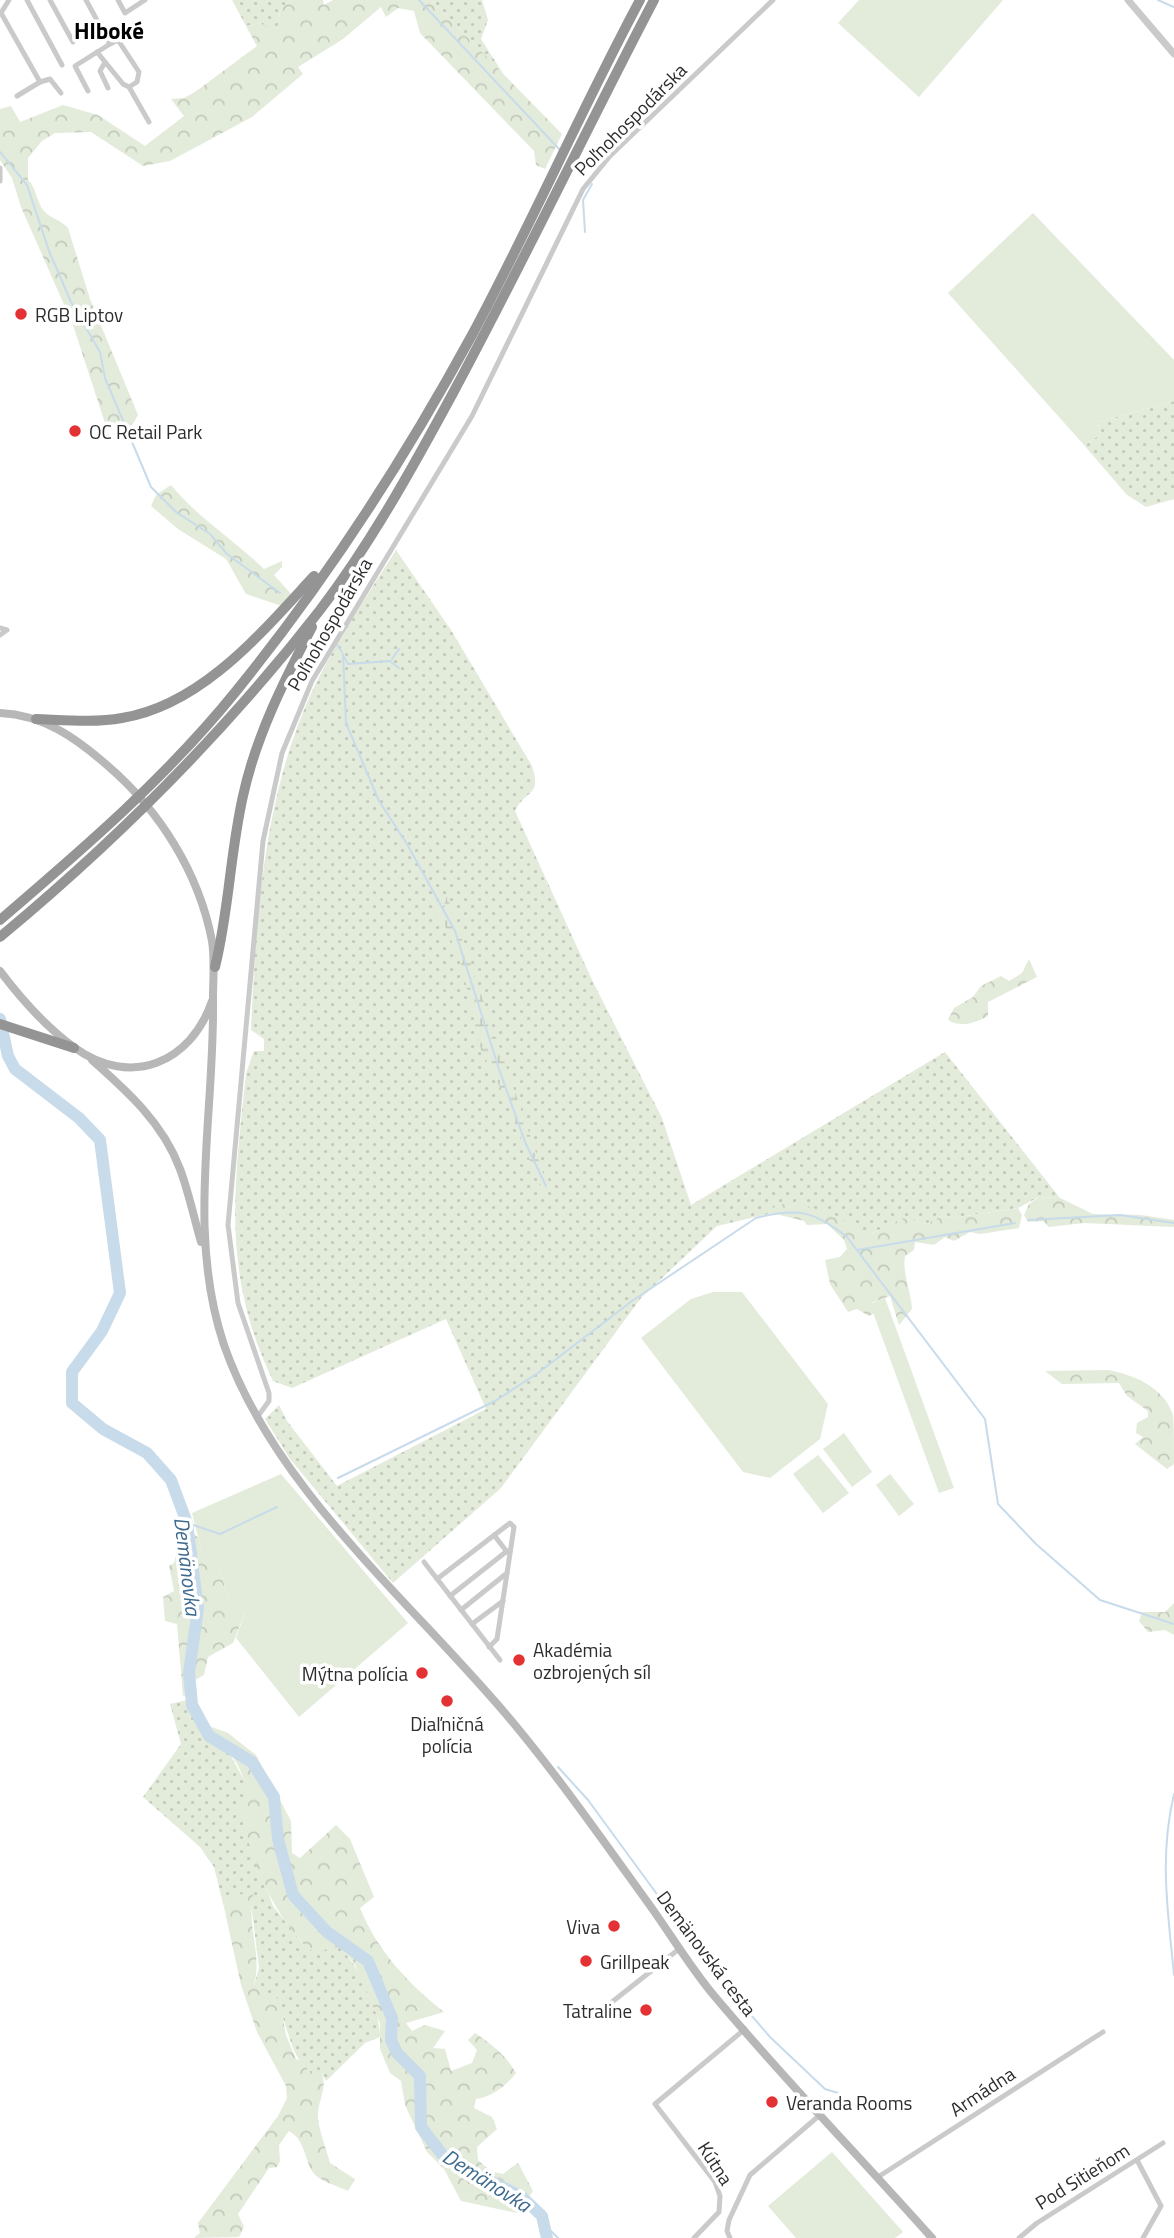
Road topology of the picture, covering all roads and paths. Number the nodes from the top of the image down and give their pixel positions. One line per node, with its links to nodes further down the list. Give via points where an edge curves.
1 (9, 0): 17 (street, via 1,13)
2 (27, 0): 16 (street)
3 (50, 0): 11 (street)
4 (86, 0): 12 (street)
5 (118, 0): 6 (street, via 125,13)
6 (145, 0)
7 (640, 0): 26 (highway, via 472,334)
8 (654, 0): 27 (highway, via 509,290 409,475)
9 (773, 0): 40 (street, Poľnohospodárska, via 610,156 583,189 472,415 322,661 288,735 263,841 229,1205 238,1303 269,1393 269,1401)
10 (1128, 0): 13 (street)
11 (73, 42)
12 (110, 44): 14 (street); 18 (street, via 118,40 139,72 137,82)
13 (1173, 50)
14 (97, 52): 15 (street); 20 (street, via 75,66)
15 (104, 64): 18 (street); 19 (street, via 100,71)
16 (62, 65)
17 (40, 82): 21 (street, via 50,79); 22 (street)
18 (129, 87): 23 (street)
19 (108, 88)
20 (88, 91)
21 (61, 93)
22 (17, 96)
23 (149, 122)
24 (0, 169): 25 (street)
25 (0, 181)
26 (350, 538): 31 (highway, via 261,632 181,696 124,718); 32 (highway, via 236,691 169,765 83,849)
27 (321, 608): 33 (highway, via 177,776 92,859); 34 (highway, via 272,706 249,772)
28 (0, 628): 29 (street, via 7,630)
29 (0, 635)
30 (0, 710): 31 (main road)
31 (36, 719): 34 (main road, via 90,750 145,801 171,837 209,930)
32 (0, 920)
33 (0, 937)
34 (215, 967): 36 (main road)
35 (0, 971): 38 (main road, via 29,1007)
36 (213, 996): 38 (main road, via 194,1037 165,1060 130,1066); 39 (main road)
37 (0, 1024): 38 (highway)
38 (79, 1051): 39 (main road, via 136,1100 169,1146)
39 (204, 1254): 40 (main road, Demänovská cesta, via 222,1339)
40 (256, 1418): 52 (main road, Demänovská cesta, via 302,1484 562,1785)
41 (494, 1535): 42 (street); 42 (street, via 510,1523 514,1527); 45 (street)
42 (508, 1553): 44 (street); 46 (street)
43 (424, 1562): 45 (street)
44 (507, 1573): 47 (street); 48 (street)
45 (437, 1579): 46 (street)
46 (450, 1596): 48 (street)
47 (503, 1601): 49 (street); 50 (street, via 496,1639)
48 (461, 1610): 49 (street)
49 (472, 1625): 50 (street)
50 (489, 1647): 51 (street)
51 (500, 1660)
52 (680, 1949): 53 (street); 54 (main road, Demänovská cesta)
53 (593, 2017)
54 (744, 2029): 56 (main road, Demänovská cesta); 60 (street, Kútna, via 655,2104 715,2182)
55 (1103, 2032): 59 (street, Armádna)
56 (821, 2113): 59 (main road, Demänovská cesta); 61 (street, via 750,2175)
57 (1163, 2143): 58 (street, Pod Sitieňom)
58 (1137, 2160): 65 (street, Pod Sitieňom); 66 (street, via 1161,2206)
59 (878, 2177): 64 (main road, Demänovská cesta)
60 (719, 2212): 61 (street); 62 (street, Kútna)
61 (729, 2220): 63 (street)
62 (694, 2238)
63 (730, 2238)
64 (932, 2238)
65 (1019, 2238)
66 (1143, 2238)

